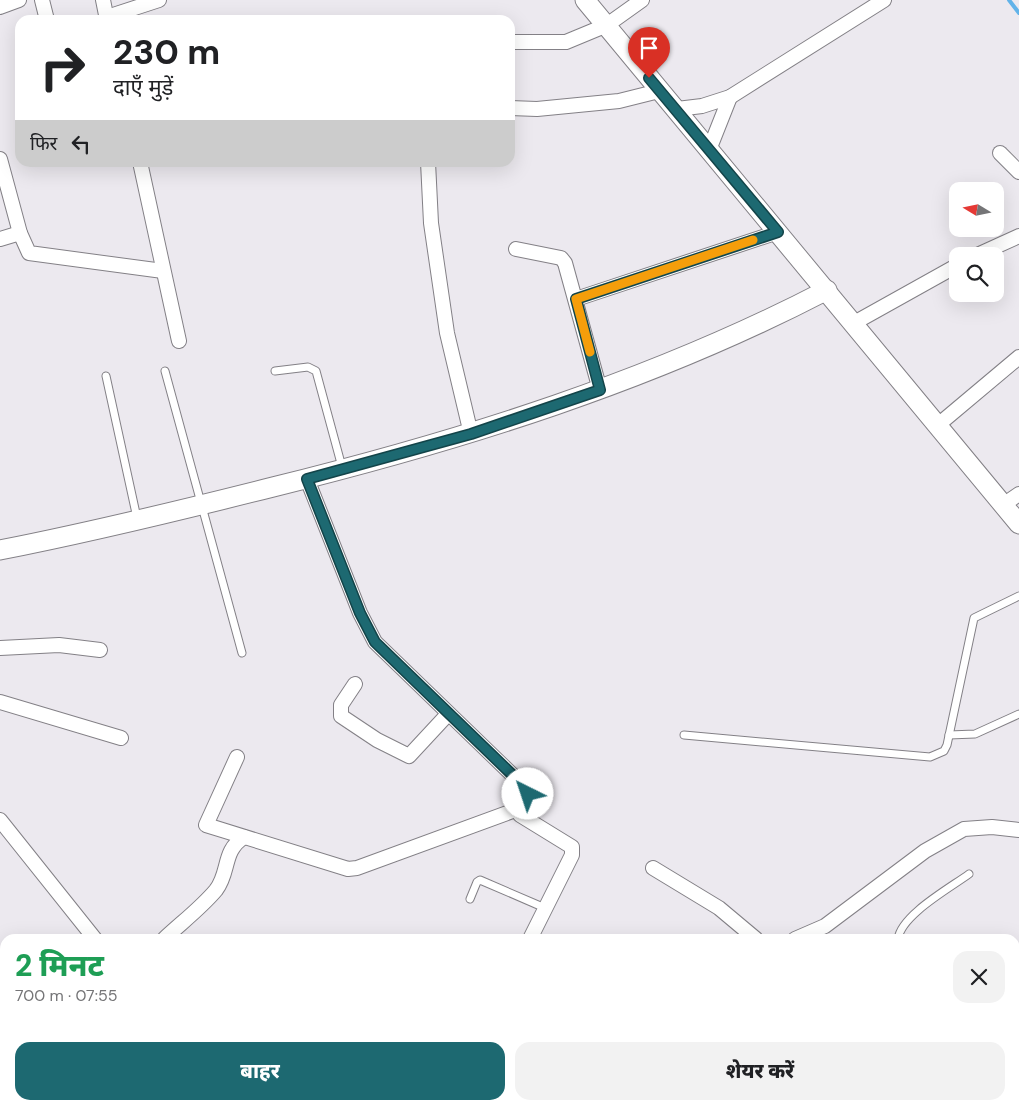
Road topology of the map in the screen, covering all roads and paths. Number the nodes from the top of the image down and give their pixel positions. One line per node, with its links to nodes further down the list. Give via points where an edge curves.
1 (18, 0): 8 (street)
2 (42, 0): 9 (street)
3 (103, 0): 10 (street)
4 (160, 0): 11 (street)
5 (585, 0): 12 (main road)
6 (642, 0): 12 (street)
7 (884, 0): 15 (street)
8 (0, 7)
9 (46, 15)
10 (106, 15)
11 (116, 15)
12 (607, 25): 13 (street, via 566,42); 14 (main road)
13 (515, 42)
14 (659, 91): 16 (street, via 619,101 537,110); 17 (main road)
15 (730, 97): 17 (street, via 702,106); 18 (street)
16 (515, 109)
17 (677, 109): 18 (main road)
18 (709, 150): 24 (main road)
19 (1000, 153): 23 (street)
20 (0, 159): 25 (street)
21 (141, 167): 31 (street)
22 (428, 167): 42 (street, via 434,242 447,333)
23 (1019, 172)
24 (778, 232): 32 (main road); 33 (street)
25 (20, 233): 27 (street); 31 (street, via 25,248 33,255)
26 (1019, 236): 28 (street)
27 (0, 239)
28 (995, 247)
29 (516, 249): 33 (street, via 561,258 566,263)
30 (949, 269): 34 (street)
31 (164, 271): 35 (street)
32 (827, 290): 34 (main road); 40 (main road, via 763,323)
33 (576, 299): 40 (street)
34 (854, 323): 41 (main road)
35 (179, 342)
36 (1019, 356): 41 (street)
37 (165, 371): 47 (lane)
38 (275, 371): 43 (lane, via 308,367 316,371)
39 (106, 376): 48 (lane)
40 (600, 390): 42 (main road)
41 (938, 425): 46 (main road)
42 (471, 434): 43 (main road)
43 (343, 470): 44 (main road)
44 (307, 479): 47 (main road); 57 (street, via 360,613 375,642)
45 (1019, 494): 46 (street)
46 (1003, 504): 49 (main road)
47 (200, 506): 48 (main road); 54 (lane)
48 (138, 521): 50 (main road)
49 (1019, 524)
50 (0, 550)
51 (1019, 596): 60 (lane, via 974,618)
52 (0, 648): 53 (street, via 59,645)
53 (100, 650)
54 (242, 653)
55 (355, 684): 57 (street, via 341,705 341,716 409,756)
56 (0, 702): 61 (street)
57 (448, 714): 63 (street, via 528,790)
58 (1019, 714): 60 (lane, via 975,734)
59 (684, 735): 60 (lane, via 930,757 944,751)
60 (949, 735)
61 (121, 738)
62 (237, 756): 66 (street, via 206,825)
63 (518, 809): 66 (street, via 348,869); 70 (street, via 520,816 572,847 572,855)
64 (0, 820): 71 (street)
65 (1019, 830): 75 (street, via 992,827 964,829 925,851 825,926)
66 (244, 837): 72 (street, via 230,851 215,891)
67 (653, 868): 74 (street, via 718,908)
68 (969, 874): 76 (lane, via 910,917)
69 (470, 899): 70 (lane, via 480,880)
70 (545, 908): 73 (street)
71 (91, 934)
72 (169, 934)
73 (532, 934)
74 (750, 934)
75 (806, 934)
76 (899, 934)

